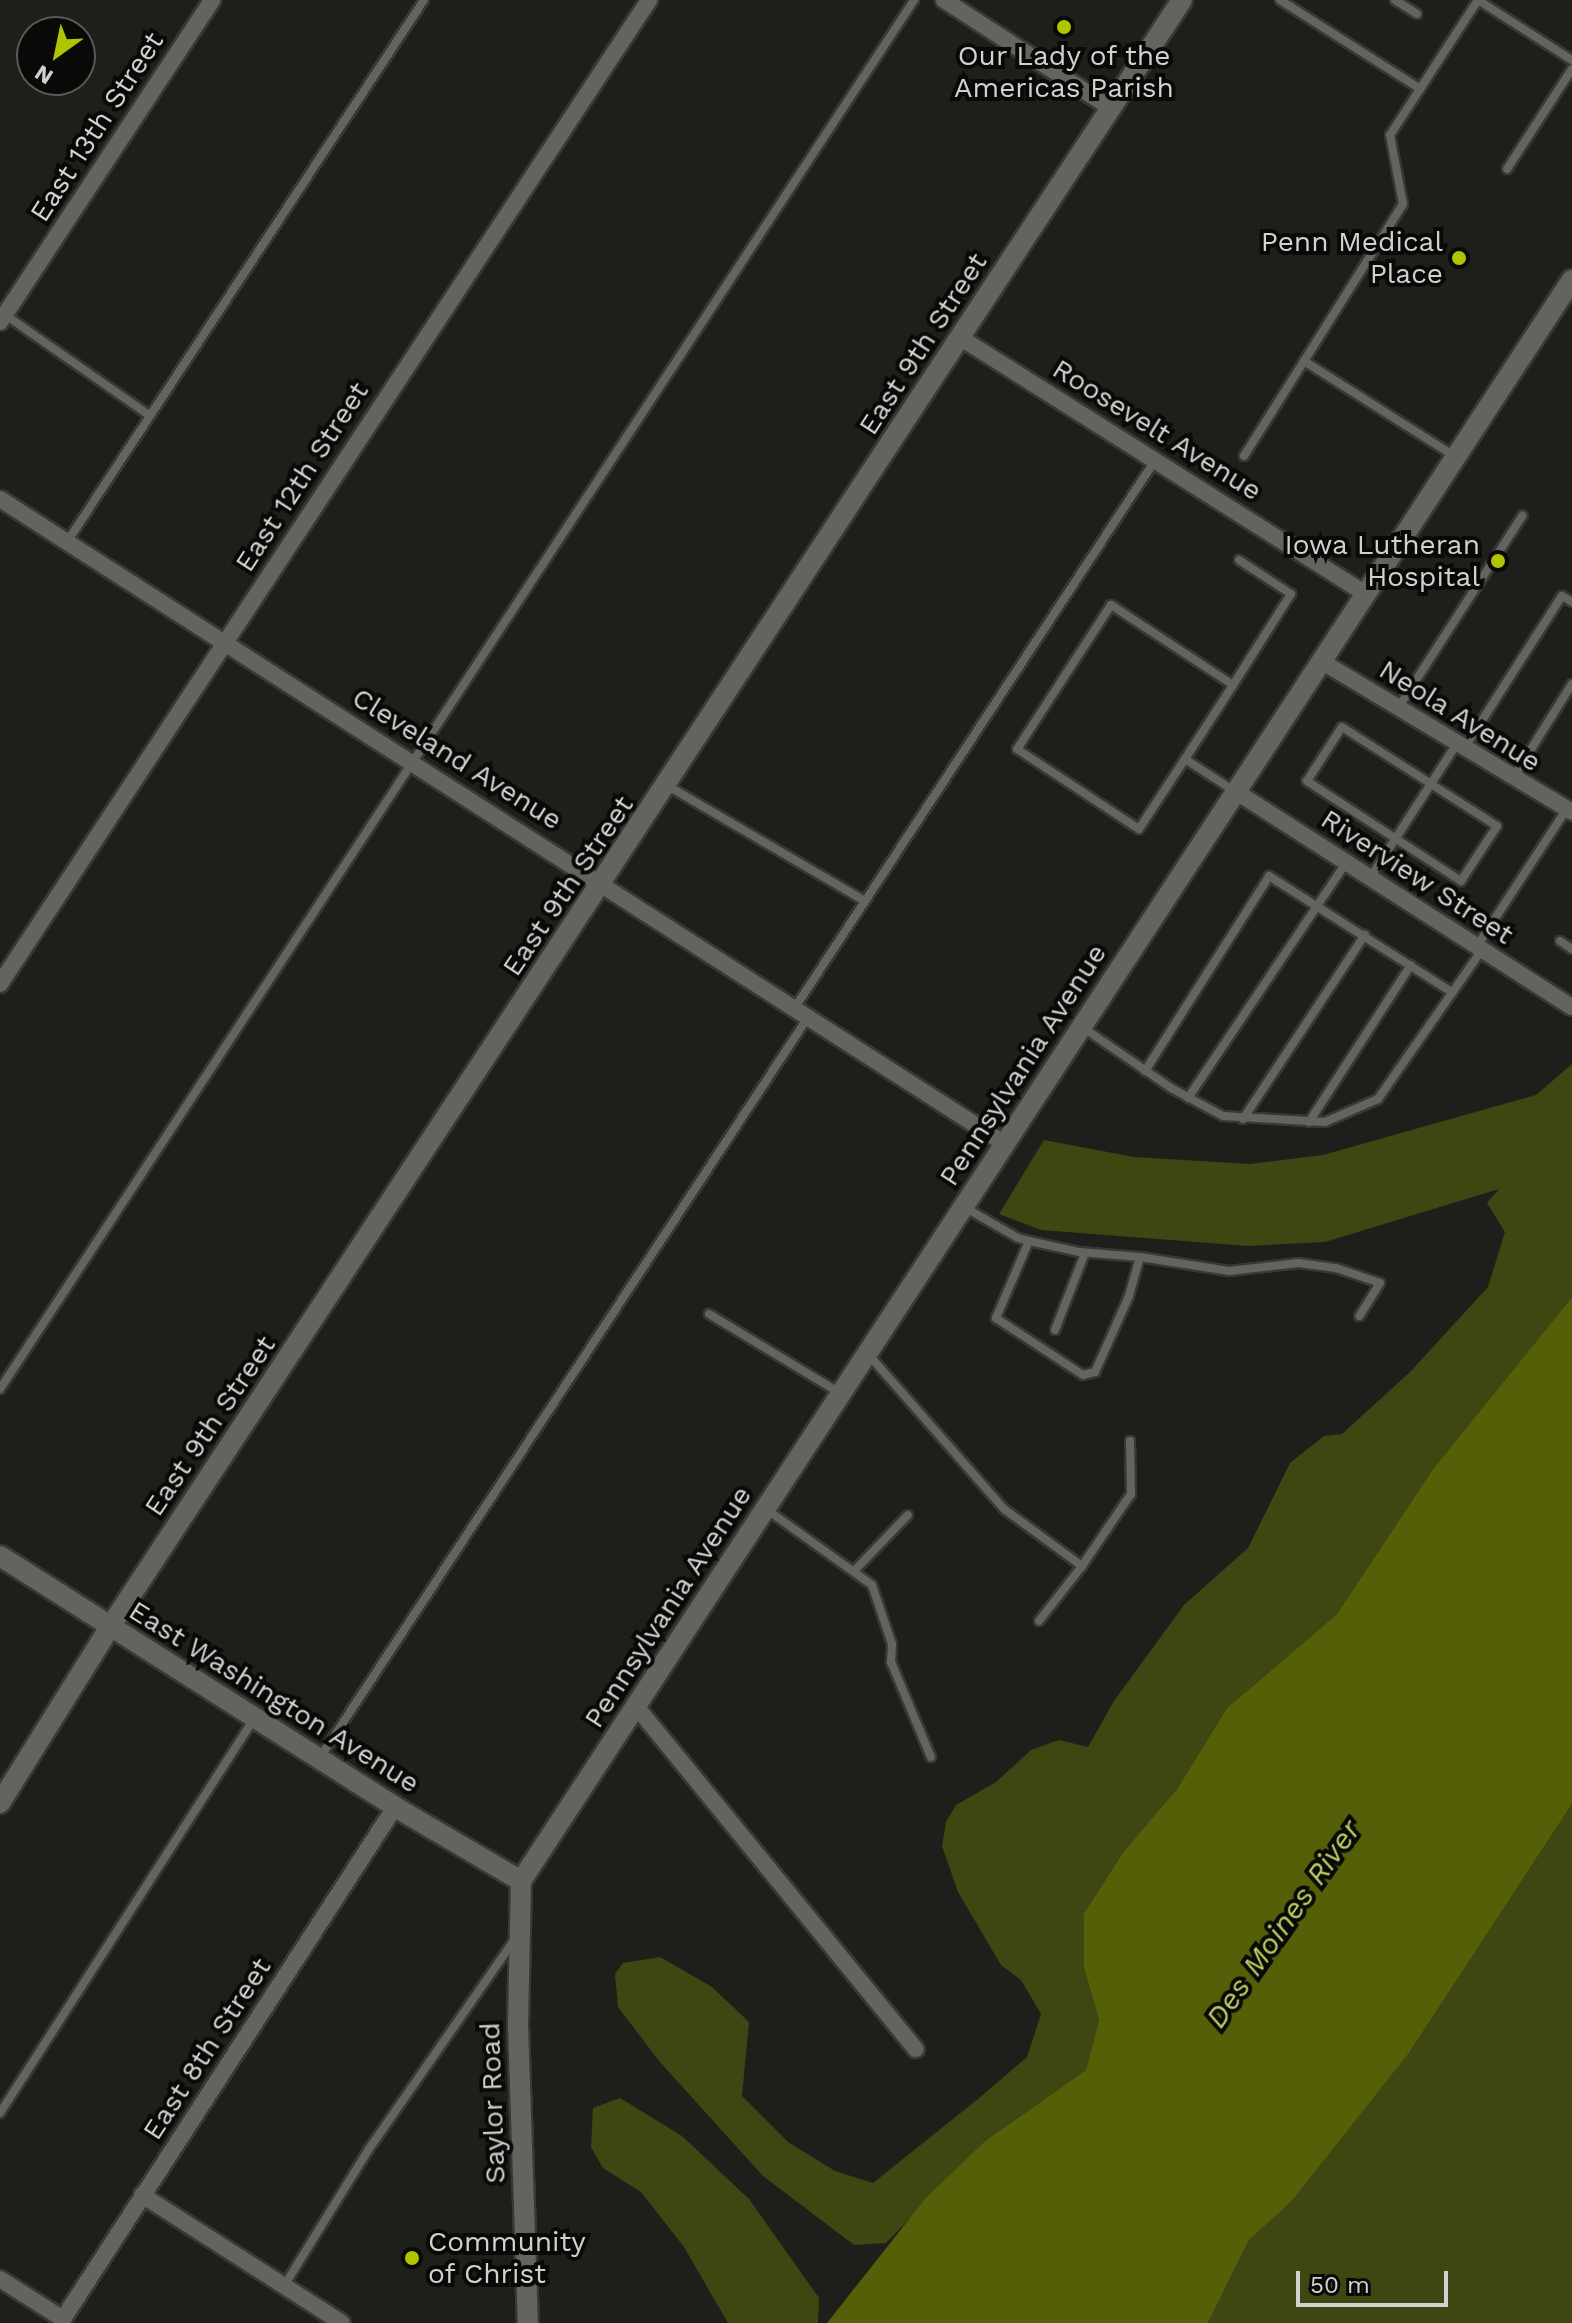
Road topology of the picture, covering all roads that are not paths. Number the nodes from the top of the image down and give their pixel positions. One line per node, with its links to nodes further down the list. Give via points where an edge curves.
1 (212, 0): 17 (street, East 13th Street)
2 (424, 0): 20 (lane)
3 (649, 0): 30 (street, East 12th Street)
4 (914, 0): 37 (lane)
5 (944, 0): 14 (street)
6 (1182, 0): 14 (street, East 9th Street)
7 (1280, 0): 13 (lane)
8 (1395, 0): 10 (lane)
9 (1478, 0): 11 (lane); 13 (lane)
10 (1417, 14)
11 (1572, 60)
12 (1572, 69): 15 (lane)
13 (1420, 89): 19 (lane, via 1390,135 1403,204)
14 (1111, 108): 18 (street, East 9th Street)
15 (1507, 169)
16 (1572, 280): 22 (street, Pennsylvania Avenue)
17 (2, 316): 20 (lane)
18 (961, 338): 23 (street, Roosevelt Avenue); 40 (street, East 9th Street)
19 (1304, 361): 21 (lane); 22 (lane)
20 (149, 415): 26 (lane)
21 (1244, 456)
22 (1455, 457): 28 (street, Pennsylvania Avenue)
23 (1156, 459): 28 (street, Roosevelt Avenue); 47 (lane)
24 (0, 499): 26 (street, Cleveland Avenue)
25 (1522, 516): 34 (lane)
26 (67, 542): 30 (street, Cleveland Avenue)
27 (1239, 560): 33 (lane, via 1291,594)
28 (1365, 593): 31 (street, Pennsylvania Avenue)
29 (1572, 602): 35 (lane, via 1562,596)
30 (225, 642): 37 (street, Cleveland Avenue); 54 (street, East 12th Street)
31 (1321, 661): 34 (street, Neola Avenue); 41 (street, Pennsylvania Avenue)
32 (1572, 684): 38 (lane)
33 (1233, 685): 36 (lane); 36 (lane, via 1111,605 1017,749 1139,829)
34 (1398, 709): 35 (street, Neola Avenue)
35 (1460, 747): 38 (street, Neola Avenue); 39 (lane)
36 (1185, 759): 41 (lane)
37 (413, 763): 46 (street, Cleveland Avenue); 72 (lane)
38 (1512, 780): 42 (street, Neola Avenue)
39 (1432, 783): 43 (lane); 43 (lane, via 1497,826 1476,859 1461,881); 43 (lane, via 1342,727 1307,781)
40 (668, 786): 46 (street, East 9th Street); 47 (lane)
41 (1235, 791): 44 (street, Riverview Street); 58 (street, Pennsylvania Avenue)
42 (1569, 811): 51 (lane)
43 (1395, 840): 45 (lane)
44 (1346, 863): 45 (street, Riverview Street); 48 (lane)
45 (1370, 878): 51 (street, Riverview Street)
46 (604, 882): 57 (street, Cleveland Avenue); 81 (street, East 9th Street)
47 (865, 901): 57 (lane)
48 (1318, 904): 49 (lane); 59 (lane, via 1269,876); 60 (lane)
49 (1365, 935): 53 (lane); 61 (lane)
50 (1560, 941): 52 (lane)
51 (1479, 948): 55 (lane); 56 (street, Riverview Street)
52 (1572, 949)
53 (1411, 965): 55 (lane); 62 (lane)
54 (2, 978)
55 (1452, 992): 62 (lane, via 1378,1099 1325,1122)
56 (1572, 1007)
57 (803, 1011): 63 (street, Cleveland Avenue); 85 (lane)
58 (1081, 1027): 59 (lane); 63 (street, Pennsylvania Avenue)
59 (1145, 1071): 60 (lane)
60 (1188, 1098): 61 (lane, via 1223,1116)
61 (1243, 1119): 62 (lane)
62 (1309, 1122)
63 (1005, 1144): 64 (street, Pennsylvania Avenue)
64 (964, 1207): 65 (lane); 71 (street, Pennsylvania Avenue)
65 (1029, 1241): 66 (lane); 67 (lane, via 996,1318 1083,1375 1095,1372)
66 (1085, 1253): 67 (lane); 70 (lane)
67 (1140, 1257): 69 (lane, via 1229,1271 1299,1263 1336,1268 1380,1283)
68 (709, 1314): 73 (lane)
69 (1359, 1316)
70 (1055, 1330)
71 (867, 1354): 73 (street, Pennsylvania Avenue); 78 (lane, via 1004,1509)
72 (0, 1389)
73 (841, 1394): 75 (street, Pennsylvania Avenue)
74 (1130, 1441): 78 (lane, via 1131,1494)
75 (766, 1509): 79 (lane); 82 (street, Pennsylvania Avenue)
76 (908, 1515): 79 (lane)
77 (0, 1556): 81 (street, East Washington Avenue)
78 (1082, 1566): 80 (lane)
79 (855, 1570): 84 (lane, via 872,1585 892,1644 891,1662)
80 (1039, 1621)
81 (110, 1627): 83 (street, East Washington Avenue); 86 (street, East 9th Street)
82 (635, 1705): 88 (street, Pennsylvania Avenue); 90 (street)
83 (254, 1718): 85 (street, East Washington Avenue); 91 (lane)
84 (931, 1757)
85 (319, 1759): 87 (street, East Washington Avenue)
86 (0, 1803)
87 (395, 1807): 88 (street, East Washington Avenue); 92 (street, East 8th Street)
88 (521, 1881): 89 (street, Saylor Road)
89 (520, 1932): 94 (lane, via 369,2149); 97 (street, Saylor Road)
90 (916, 2049)
91 (0, 2113)
92 (142, 2195): 94 (street); 95 (street, East 8th Street)
93 (0, 2279): 95 (street)
94 (284, 2286): 96 (street)
95 (63, 2321)
96 (342, 2323)
97 (528, 2323)

